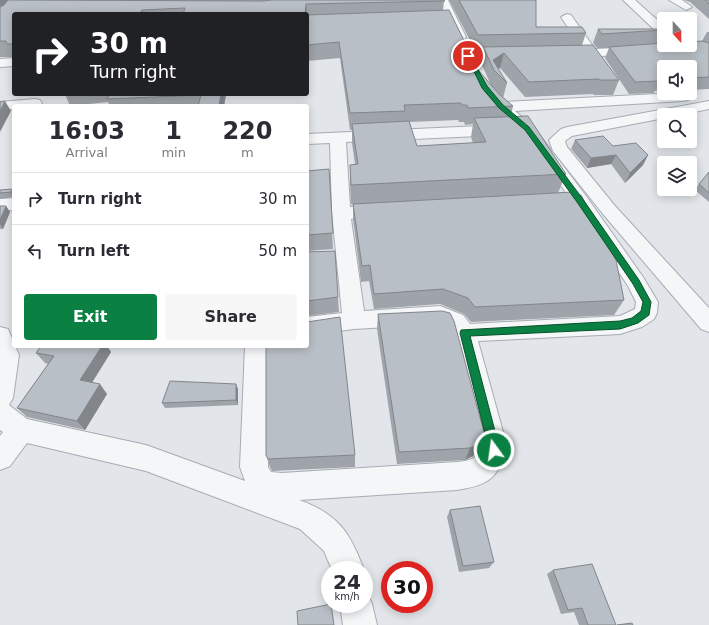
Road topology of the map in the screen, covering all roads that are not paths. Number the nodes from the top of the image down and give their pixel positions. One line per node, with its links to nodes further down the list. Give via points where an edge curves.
1 (443, 0): 11 (street, via 445,20)
2 (628, 0): 6 (street)
3 (674, 0): 4 (street)
4 (686, 7)
5 (567, 17): 9 (street)
6 (657, 26)
7 (652, 50): 9 (street)
8 (554, 54): 9 (street)
9 (592, 54): 14 (street)
10 (522, 55): 11 (street)
11 (468, 56): 21 (street, via 479,77)
12 (12, 62): 13 (street)
13 (0, 63)
14 (601, 65)
15 (709, 96): 21 (street, via 622,95)
16 (35, 103): 17 (street)
17 (23, 104)
18 (12, 105): 20 (street)
19 (709, 105): 30 (street, via 567,132 557,140 559,148 609,210)
20 (0, 106)
21 (501, 107): 22 (street)
22 (527, 128): 23 (street); 25 (street)
23 (338, 137): 24 (street); 28 (street)
24 (309, 139)
25 (580, 200): 26 (street); 32 (street, via 636,282 647,302 646,313 634,321 620,325)
26 (556, 201)
27 (396, 210): 28 (street)
28 (341, 214): 29 (street, via 337,257)
29 (354, 320): 31 (street); 32 (street, via 440,315 455,321)
30 (709, 323)
31 (309, 326)
32 (464, 333): 34 (street, via 494,450 489,464 478,473 457,476 265,485 257,479 254,467)
33 (0, 336): 35 (street, via 7,355)
34 (257, 348)
35 (0, 398)
36 (0, 413): 37 (street)
37 (22, 430): 38 (street); 39 (street, via 146,458 309,518 327,531 339,545)
38 (0, 457)
39 (345, 561)
40 (358, 613): 41 (street)
41 (360, 625)

